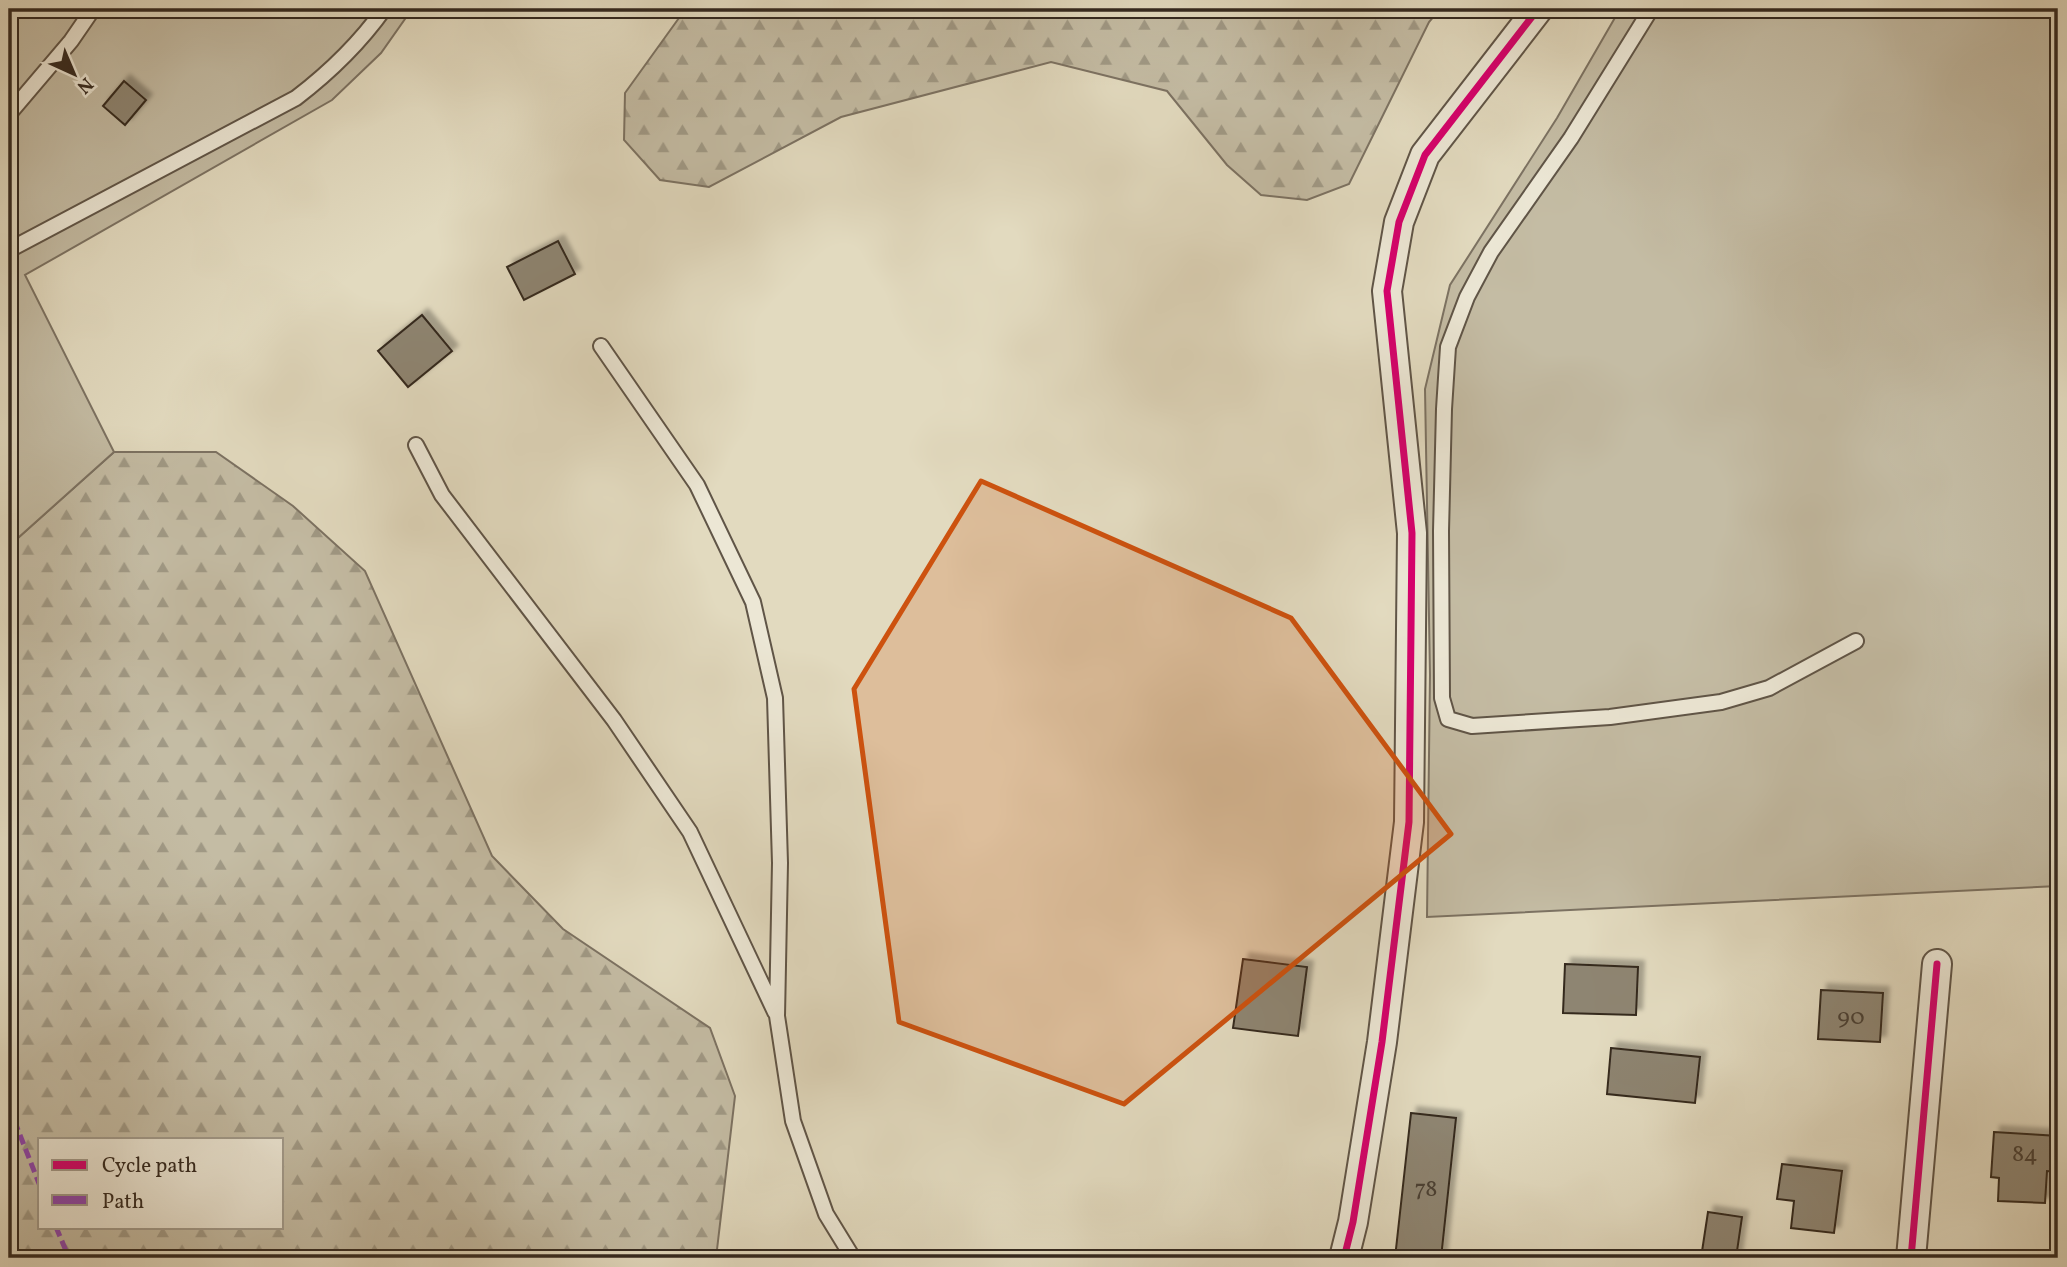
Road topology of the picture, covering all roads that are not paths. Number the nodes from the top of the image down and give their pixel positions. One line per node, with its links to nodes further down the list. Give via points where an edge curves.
1 (93, 9): 5 (lane)
2 (384, 9): 6 (lane, via 332,70 296,98)
3 (1538, 9): 13 (street, via 1425,155 1399,222 1387,291 1412,533 1409,822 1382,1042)
4 (1651, 9): 9 (lane, via 1571,138 1491,252 1448,348 1441,545 1442,698 1448,719 1472,726 1610,718 1721,702 1769,688)
5 (9, 114)
6 (9, 250)
7 (601, 346): 11 (lane, via 697,485 753,602 775,698 780,863)
8 (416, 445): 11 (lane, via 442,495 614,720 690,832)
9 (1856, 641)
10 (1937, 964): 14 (street)
11 (777, 1016): 12 (lane, via 793,1121 827,1214)
12 (853, 1258)
13 (1344, 1258)
14 (1911, 1258)

